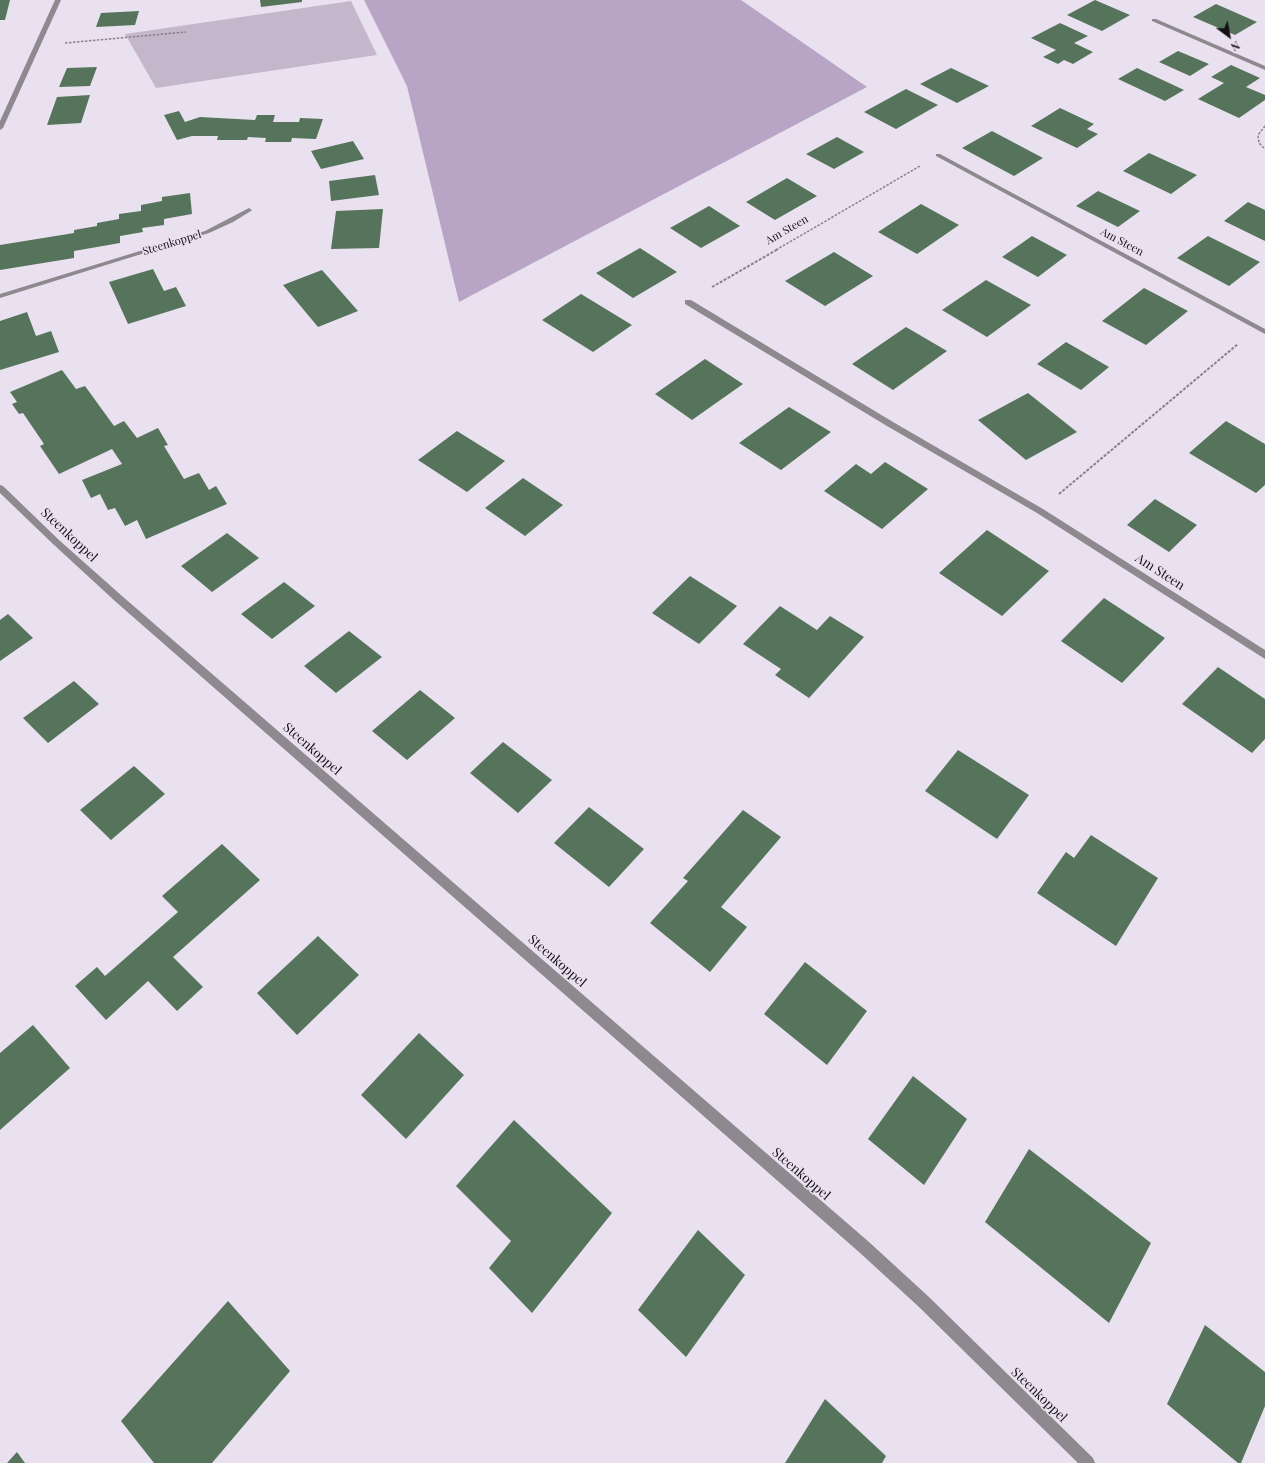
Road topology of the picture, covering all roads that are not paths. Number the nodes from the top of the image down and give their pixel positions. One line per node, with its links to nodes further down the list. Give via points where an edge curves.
1 (58, 0): 4 (street)
2 (1154, 20): 3 (street)
3 (1265, 68)
4 (0, 128)
5 (938, 156): 9 (street, Am Steen)
6 (249, 210): 7 (street, Steenkoppel, via 207,232)
7 (0, 296)
8 (688, 302): 11 (street, Am Steen, via 1040,511)
9 (1265, 332)
10 (0, 488): 12 (street, Steenkoppel, via 119,599 864,1247 924,1302)
11 (1265, 655)
12 (1088, 1463)

